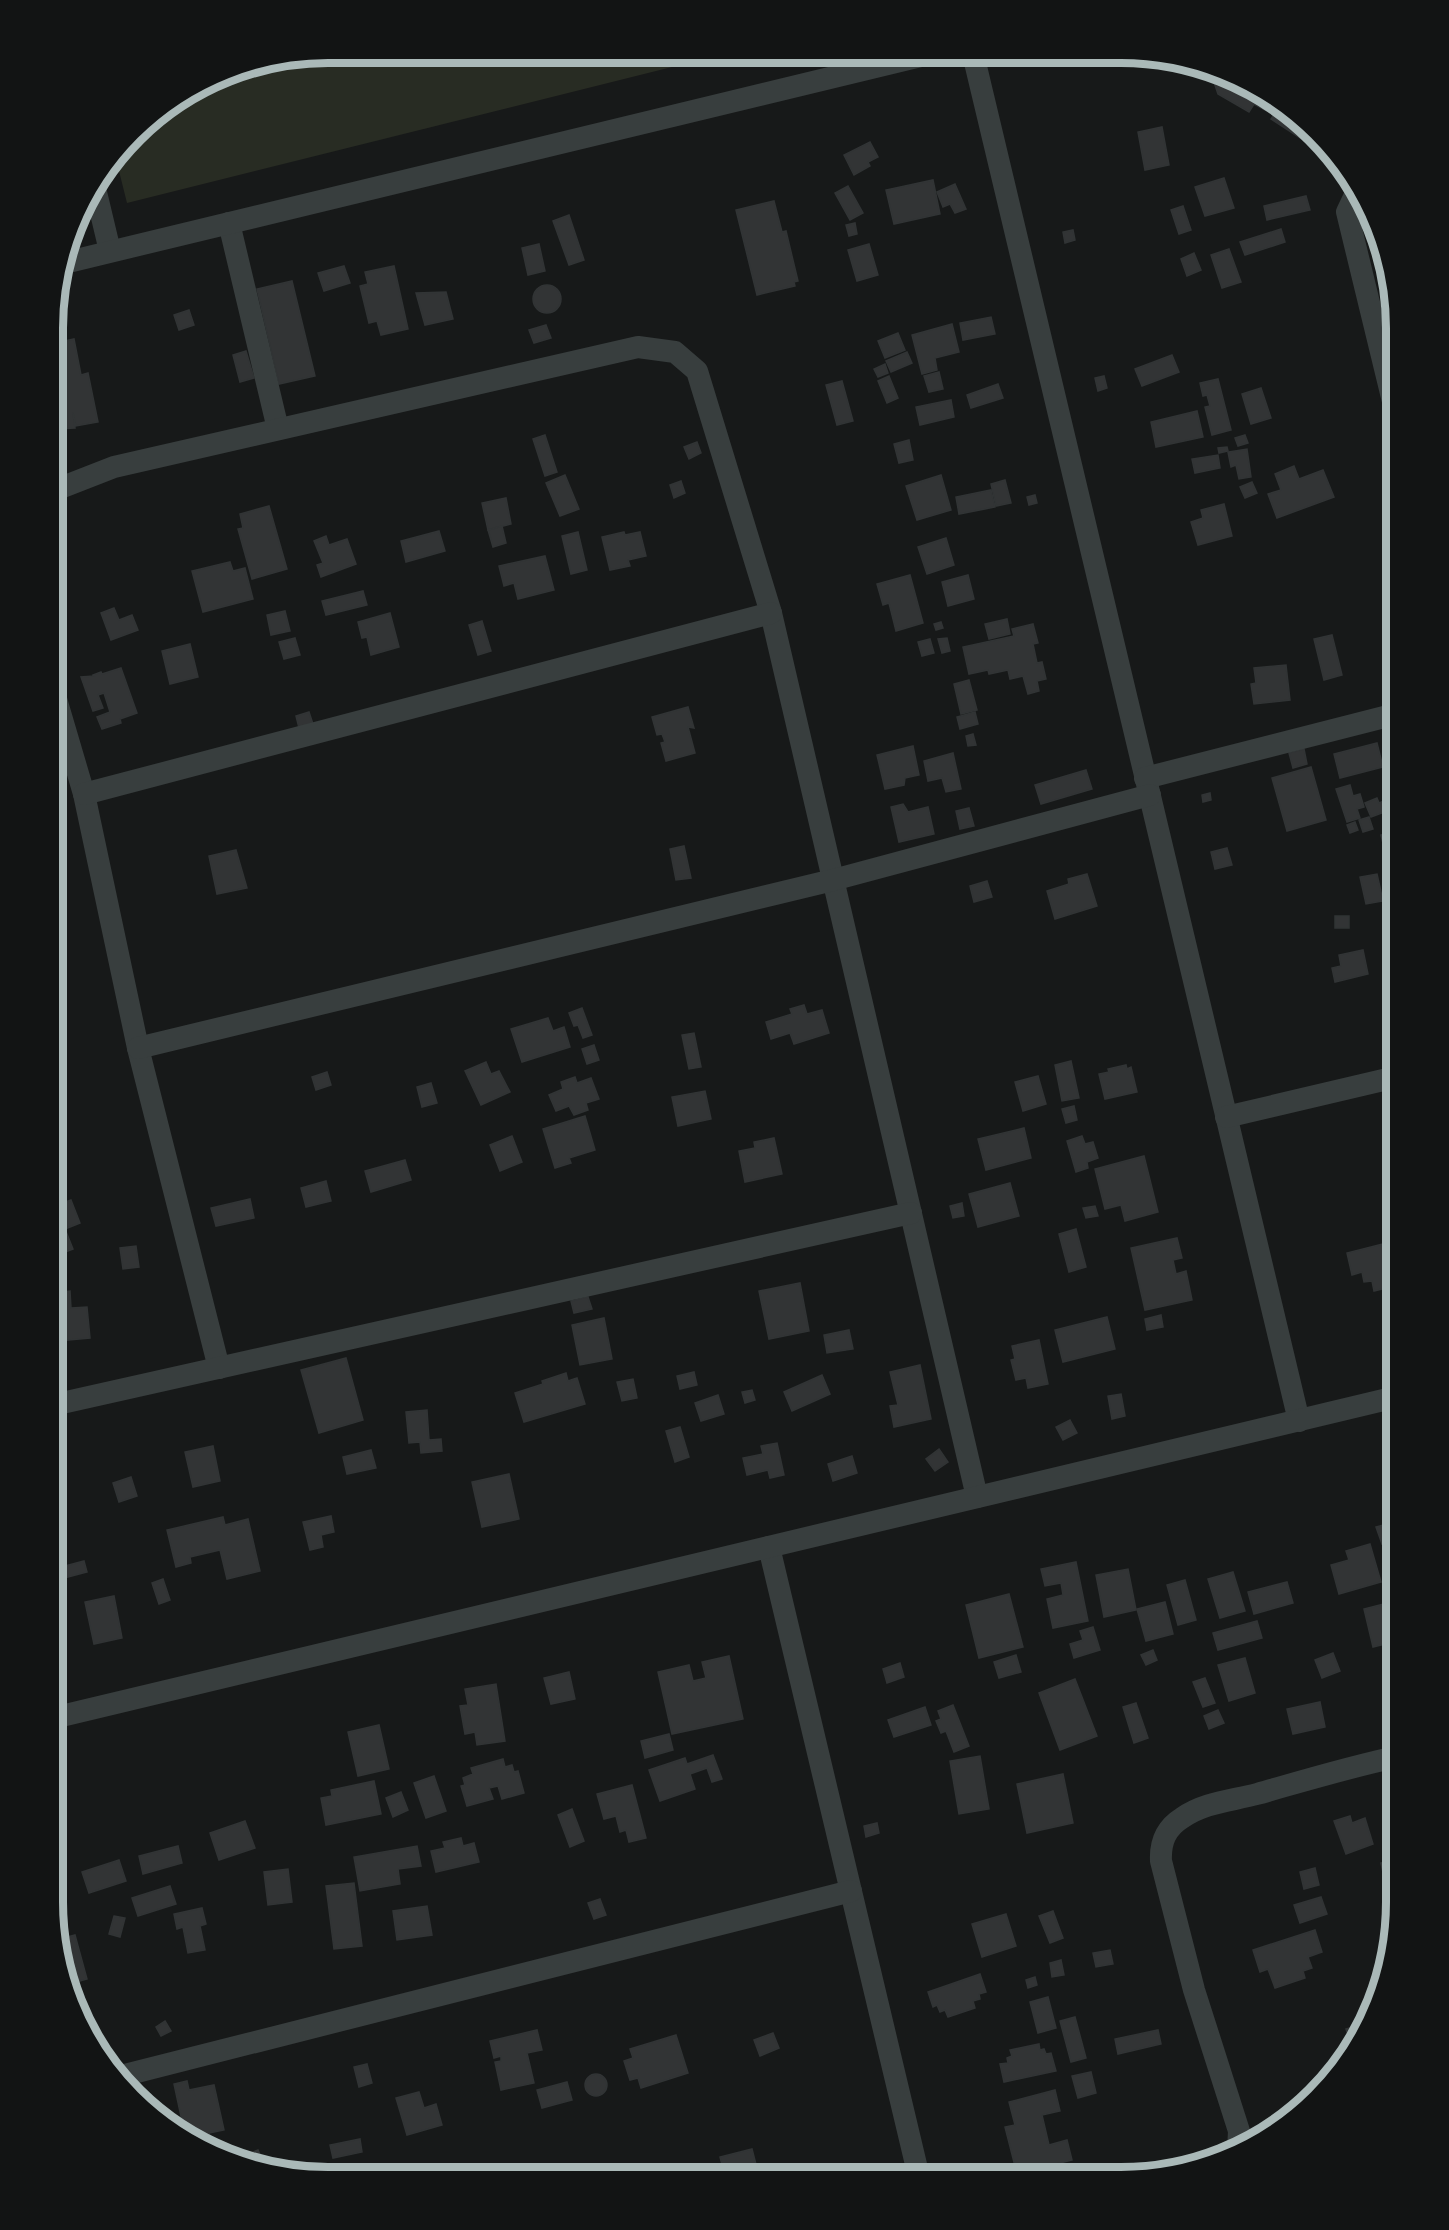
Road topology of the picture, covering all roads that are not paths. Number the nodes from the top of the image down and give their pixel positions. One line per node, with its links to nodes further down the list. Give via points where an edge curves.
1 (892, 63): 5 (street)
2 (975, 63): 14 (street)
3 (97, 197): 6 (street)
4 (1353, 200): 8 (street, via 1347,212)
5 (229, 223): 6 (street); 9 (street)
6 (110, 251): 7 (street)
7 (72, 261)
8 (1386, 373)
9 (278, 429): 10 (street, via 114,467); 11 (street, via 638,347 675,352 698,371)
10 (63, 487)
11 (771, 613): 15 (street); 16 (street)
12 (1386, 717): 14 (street)
13 (63, 723): 15 (street)
14 (1147, 786): 16 (street); 19 (street)
15 (84, 794): 17 (street)
16 (833, 880): 17 (street); 20 (street)
17 (138, 1048): 21 (street)
18 (1386, 1079): 19 (street)
19 (1226, 1117): 24 (street)
20 (910, 1213): 21 (street); 25 (street)
21 (219, 1368): 23 (street)
22 (1386, 1399): 24 (street)
23 (63, 1403)
24 (1299, 1420): 25 (street)
25 (977, 1497): 26 (street)
26 (769, 1547): 27 (street); 29 (street)
27 (63, 1716)
28 (1386, 1759): 31 (street, via 1196,1809 1181,1818 1165,1836 1161,1861)
29 (851, 1891): 30 (street); 32 (street)
30 (127, 2074)
31 (1239, 2140)
32 (917, 2167)

